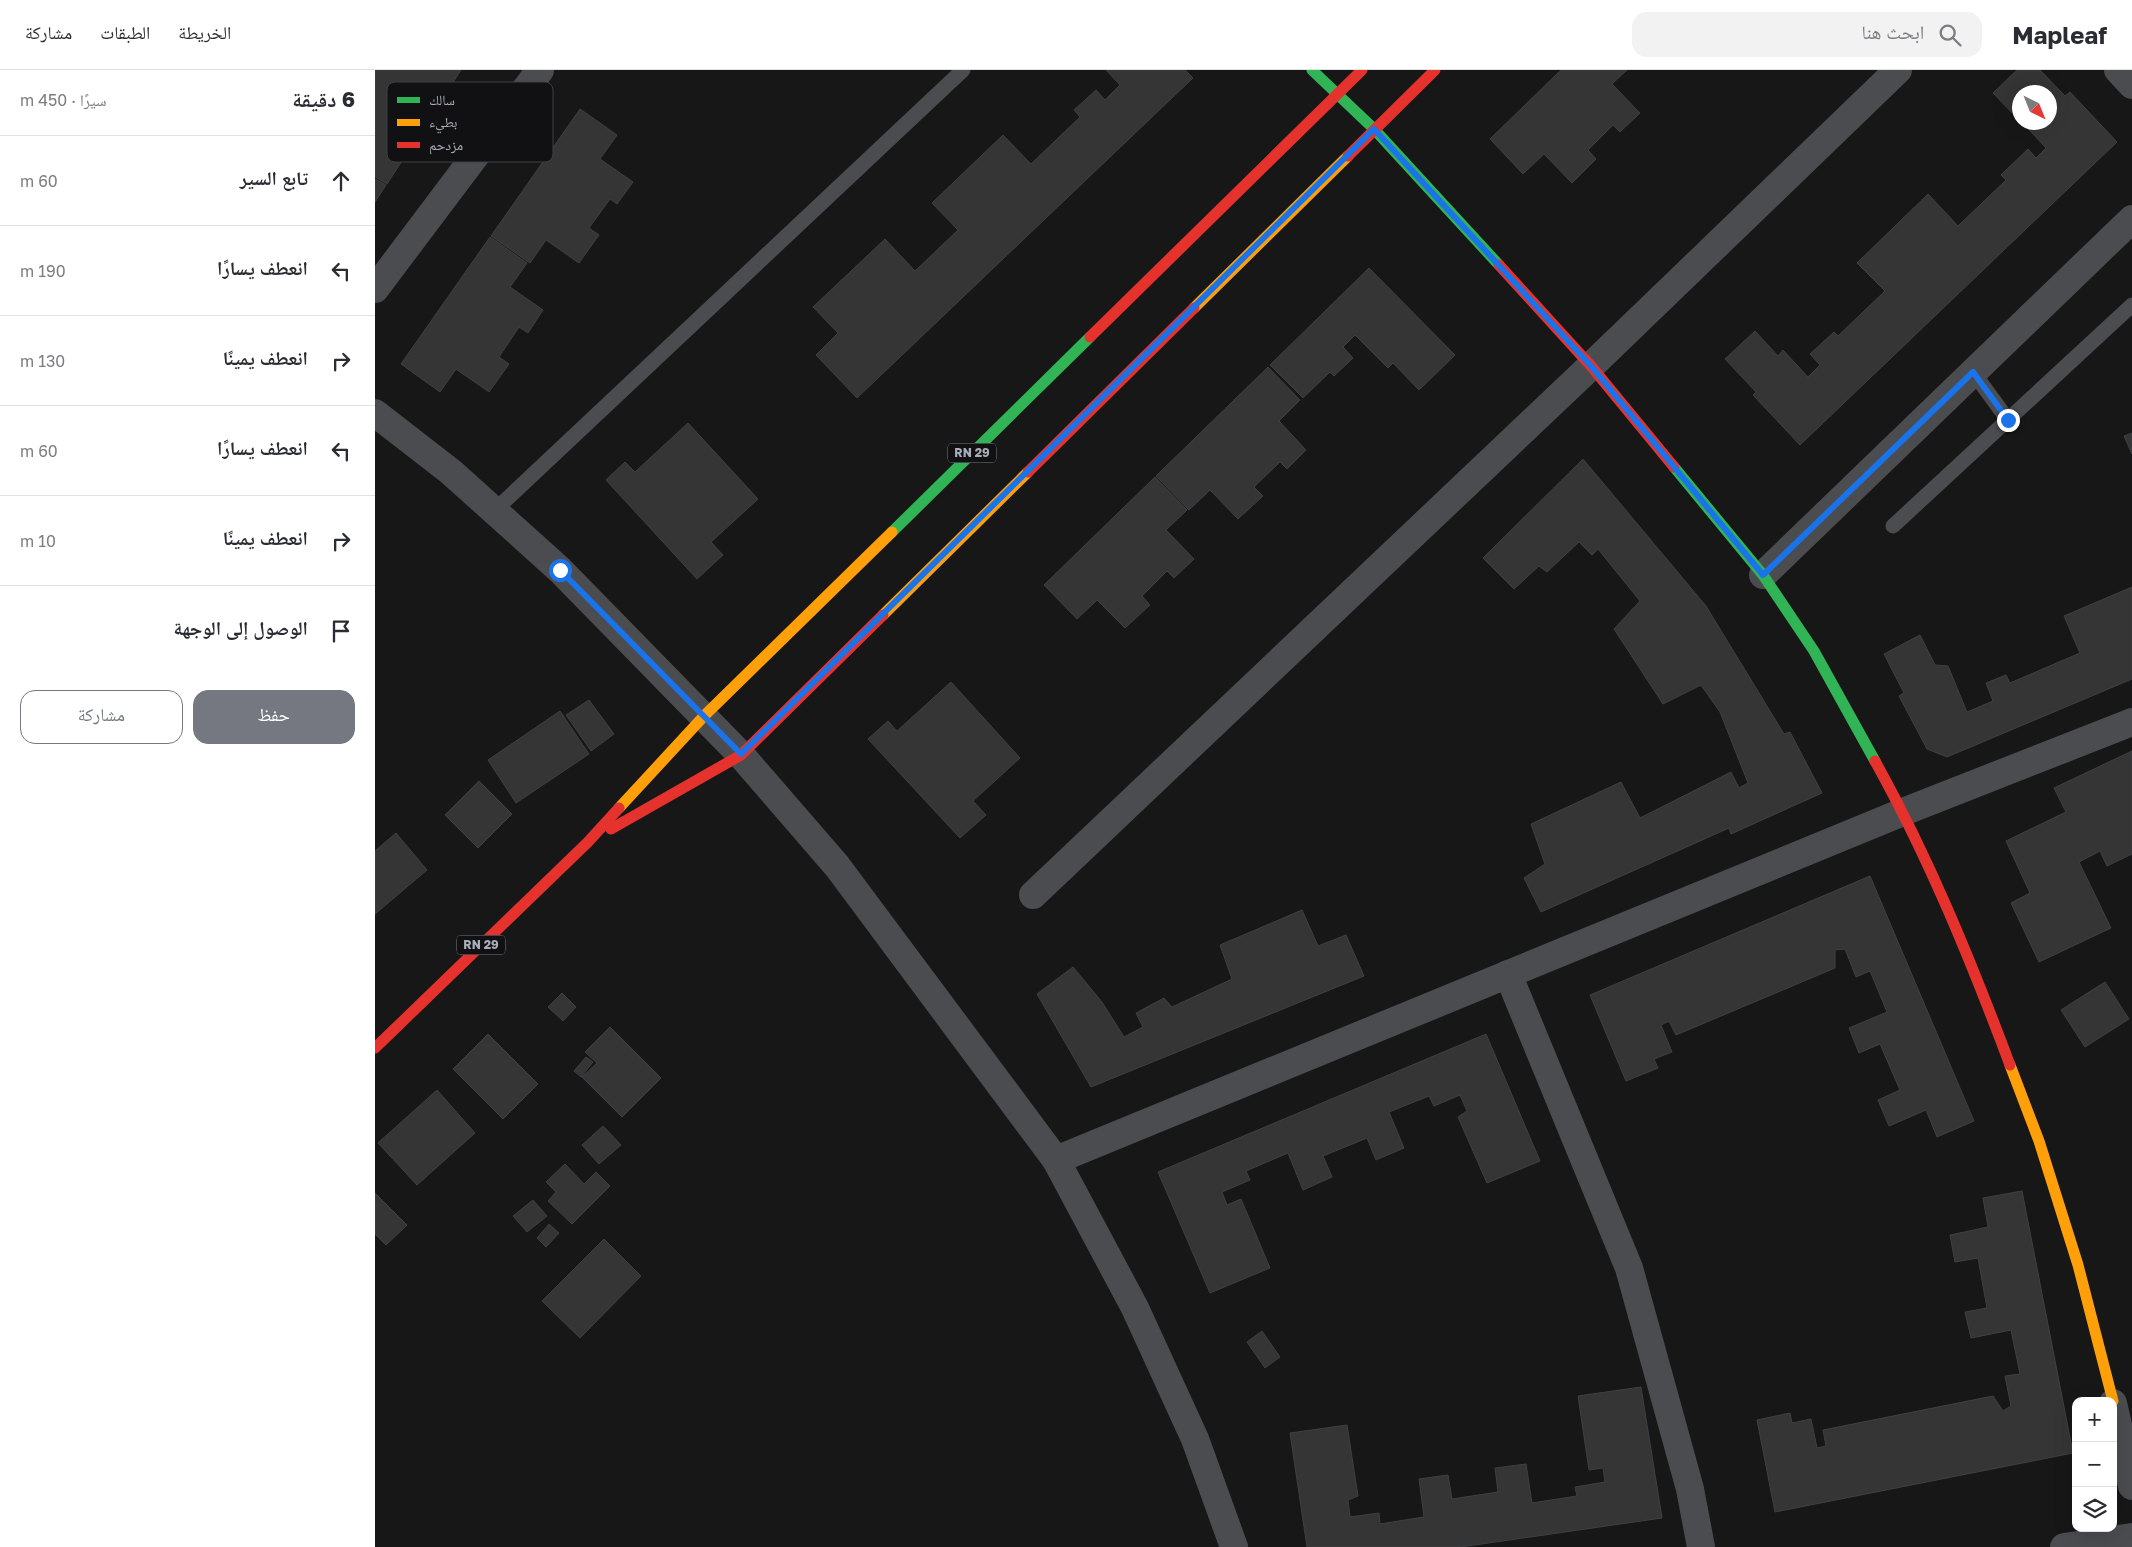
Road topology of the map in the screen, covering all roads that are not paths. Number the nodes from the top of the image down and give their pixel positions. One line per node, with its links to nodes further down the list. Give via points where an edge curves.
1 (540, 70): 8 (street)
2 (963, 70): 20 (lane)
3 (1312, 70): 10 (main road)
4 (1362, 70): 10 (main road, RN 29)
5 (1435, 70): 11 (main road, RN 29)
6 (1898, 70): 16 (street)
7 (2118, 70): 9 (street)
8 (531, 82)
9 (2132, 85)
10 (1336, 95): 11 (main road); 23 (main road, RN 29)
11 (1374, 129): 16 (main road); 25 (main road, RN 29)
12 (471, 162): 14 (street)
13 (2132, 219): 17 (street)
14 (375, 289)
15 (2132, 305): 19 (lane)
16 (1591, 366): 22 (main road); 28 (street)
17 (1973, 372): 19 (lane); 22 (street)
18 (375, 413): 20 (street, via 451,472)
19 (2008, 420): 21 (lane)
20 (494, 511): 23 (street, via 560,570)
21 (1893, 526)
22 (1763, 575): 26 (main road, via 1814,652)
23 (704, 716): 25 (street); 27 (main road, RN 29)
24 (2132, 722): 26 (street)
25 (741, 754): 27 (main road, RN 29); 31 (street, via 837,866)
26 (1903, 812): 29 (street); 32 (main road, via 1974,969 2039,1140 2078,1265)
27 (588, 842): 30 (main road, RN 29)
28 (1033, 895)
29 (1508, 974): 31 (street); 37 (street, via 1629,1268 1680,1452)
30 (375, 1048)
31 (1056, 1160): 36 (street, via 1135,1308 1191,1430)
32 (2112, 1397)
33 (2117, 1420): 34 (street)
34 (2132, 1486)
35 (2132, 1537): 38 (street)
36 (1234, 1547)
37 (1701, 1547)
38 (2064, 1547)

